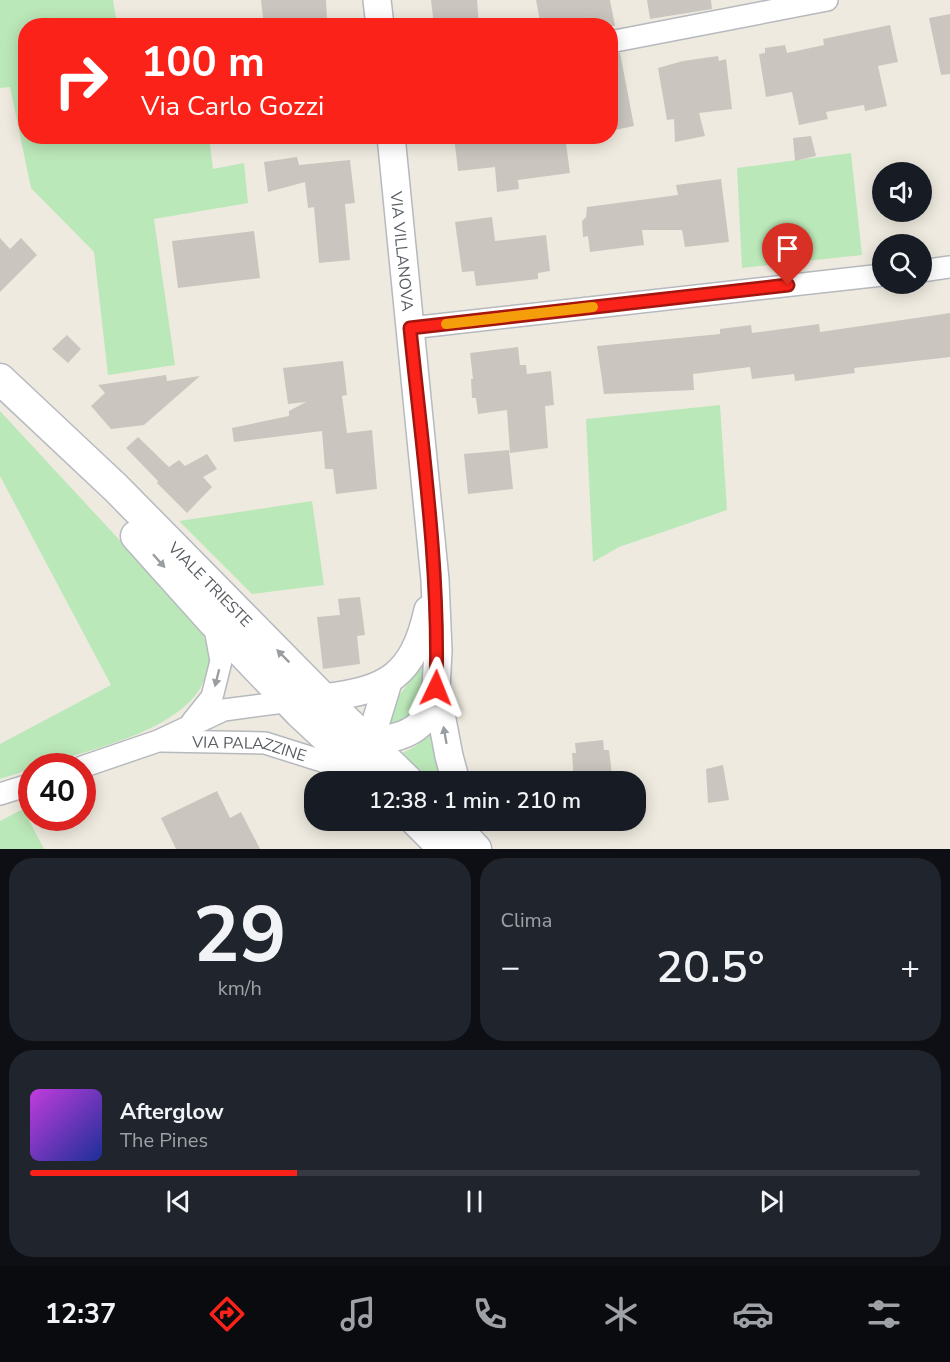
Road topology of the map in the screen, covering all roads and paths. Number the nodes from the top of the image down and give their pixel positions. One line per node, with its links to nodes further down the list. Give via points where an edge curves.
1 (377, 0): 3 (street)
2 (827, 0): 4 (street)
3 (379, 18)
4 (618, 40)
5 (392, 144): 9 (street, VIA VILLANOVA)
6 (950, 267): 7 (street)
7 (932, 269)
8 (872, 276): 9 (street)
9 (410, 328): 11 (street, VIA VILLANOVA)
10 (5, 384): 12 (main road, VIALE TRIESTE, one-way to 12); 15 (main road, VIALE TRIESTE, one-way to 10, via 116,488)
11 (435, 580): 13 (street, VIA VILLANOVA, via 419,643); 14 (street, VIA VILLANOVA)
12 (214, 623): 16 (main road, VIALE TRIESTE); 17 (street, VIA PALAZZINE, one-way to 17, via 221,661 212,697)
13 (388, 682): 15 (street, VIA VILLANOVA, via 371,690); 20 (street, VIA VILLANOVA)
14 (436, 688): 20 (street, VIA VILLANOVA, via 427,716 414,727 400,736); 27 (street, VIA VILLANOVA, one-way to 14)
15 (323, 698): 16 (street, VIA PALAZZINE); 20 (main road, VIALE TRIESTE)
16 (290, 701): 17 (street, VIA PALAZZINE, via 224,710); 18 (main road, VIALE TRIESTE)
17 (189, 725): 19 (street, VIA PALAZZINE)
18 (327, 737): 20 (street); 21 (street); 24 (main road, VIALE TRIESTE)
19 (158, 741): 21 (street, VIA PALAZZINE); 22 (street, VIA PALAZZINE)
20 (370, 741): 25 (street); 26 (main road, VIALE TRIESTE)
21 (265, 742): 23 (street, VIA PALAZZINE)
22 (96, 762)
23 (354, 771)
24 (368, 771)
25 (378, 771)
26 (399, 771)
27 (453, 771)
28 (18, 788): 29 (street)
29 (0, 794)
30 (474, 831): 33 (street)
31 (440, 833): 32 (main road)
32 (476, 849)
33 (482, 849)

